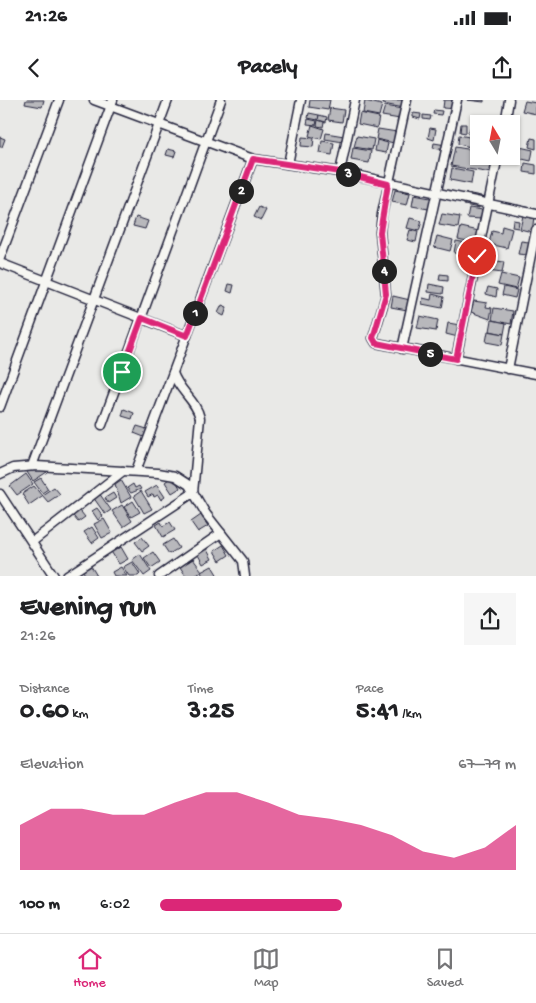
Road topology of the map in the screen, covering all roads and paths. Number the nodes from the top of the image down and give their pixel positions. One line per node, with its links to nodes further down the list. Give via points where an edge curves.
1 (59, 100): 22 (street)
2 (94, 100): 10 (street)
3 (168, 100): 25 (street)
4 (222, 100): 12 (street)
5 (301, 100): 14 (street)
6 (355, 100): 16 (street)
7 (407, 100): 17 (street)
8 (457, 100): 18 (street)
9 (509, 100): 11 (street)
10 (112, 103): 12 (street); 24 (street)
11 (506, 115)
12 (206, 142): 13 (street); 26 (street)
13 (253, 159): 14 (street); 27 (street)
14 (288, 164): 16 (street)
15 (496, 165): 19 (street)
16 (340, 172): 17 (street)
17 (388, 184): 18 (street); 28 (street, via 380,232 386,294 373,338 376,343)
18 (437, 193): 19 (street); 28 (street)
19 (488, 204): 20 (street); 29 (street)
20 (536, 214)
21 (536, 230): 30 (street)
22 (0, 258)
23 (0, 263): 24 (street)
24 (46, 281): 25 (street); 33 (street)
25 (94, 300): 26 (street); 35 (street)
26 (142, 318): 27 (street); 34 (street)
27 (187, 336): 31 (street)
28 (402, 349): 29 (street)
29 (456, 359): 30 (street)
30 (508, 369): 32 (street)
31 (173, 373): 37 (street); 39 (street, via 176,383 198,410 200,418)
32 (536, 374)
33 (0, 408)
34 (102, 425)
35 (32, 466): 36 (street); 38 (street, via 12,468)
36 (123, 471): 37 (street); 42 (street)
37 (136, 471): 39 (street, via 175,476 189,485)
38 (0, 474)
39 (193, 493): 41 (street); 44 (street)
40 (0, 494): 42 (street)
41 (221, 533): 45 (street); 46 (street, via 243,561)
42 (32, 542): 43 (street)
43 (54, 576)
44 (67, 576)
45 (159, 576)
46 (244, 576)

